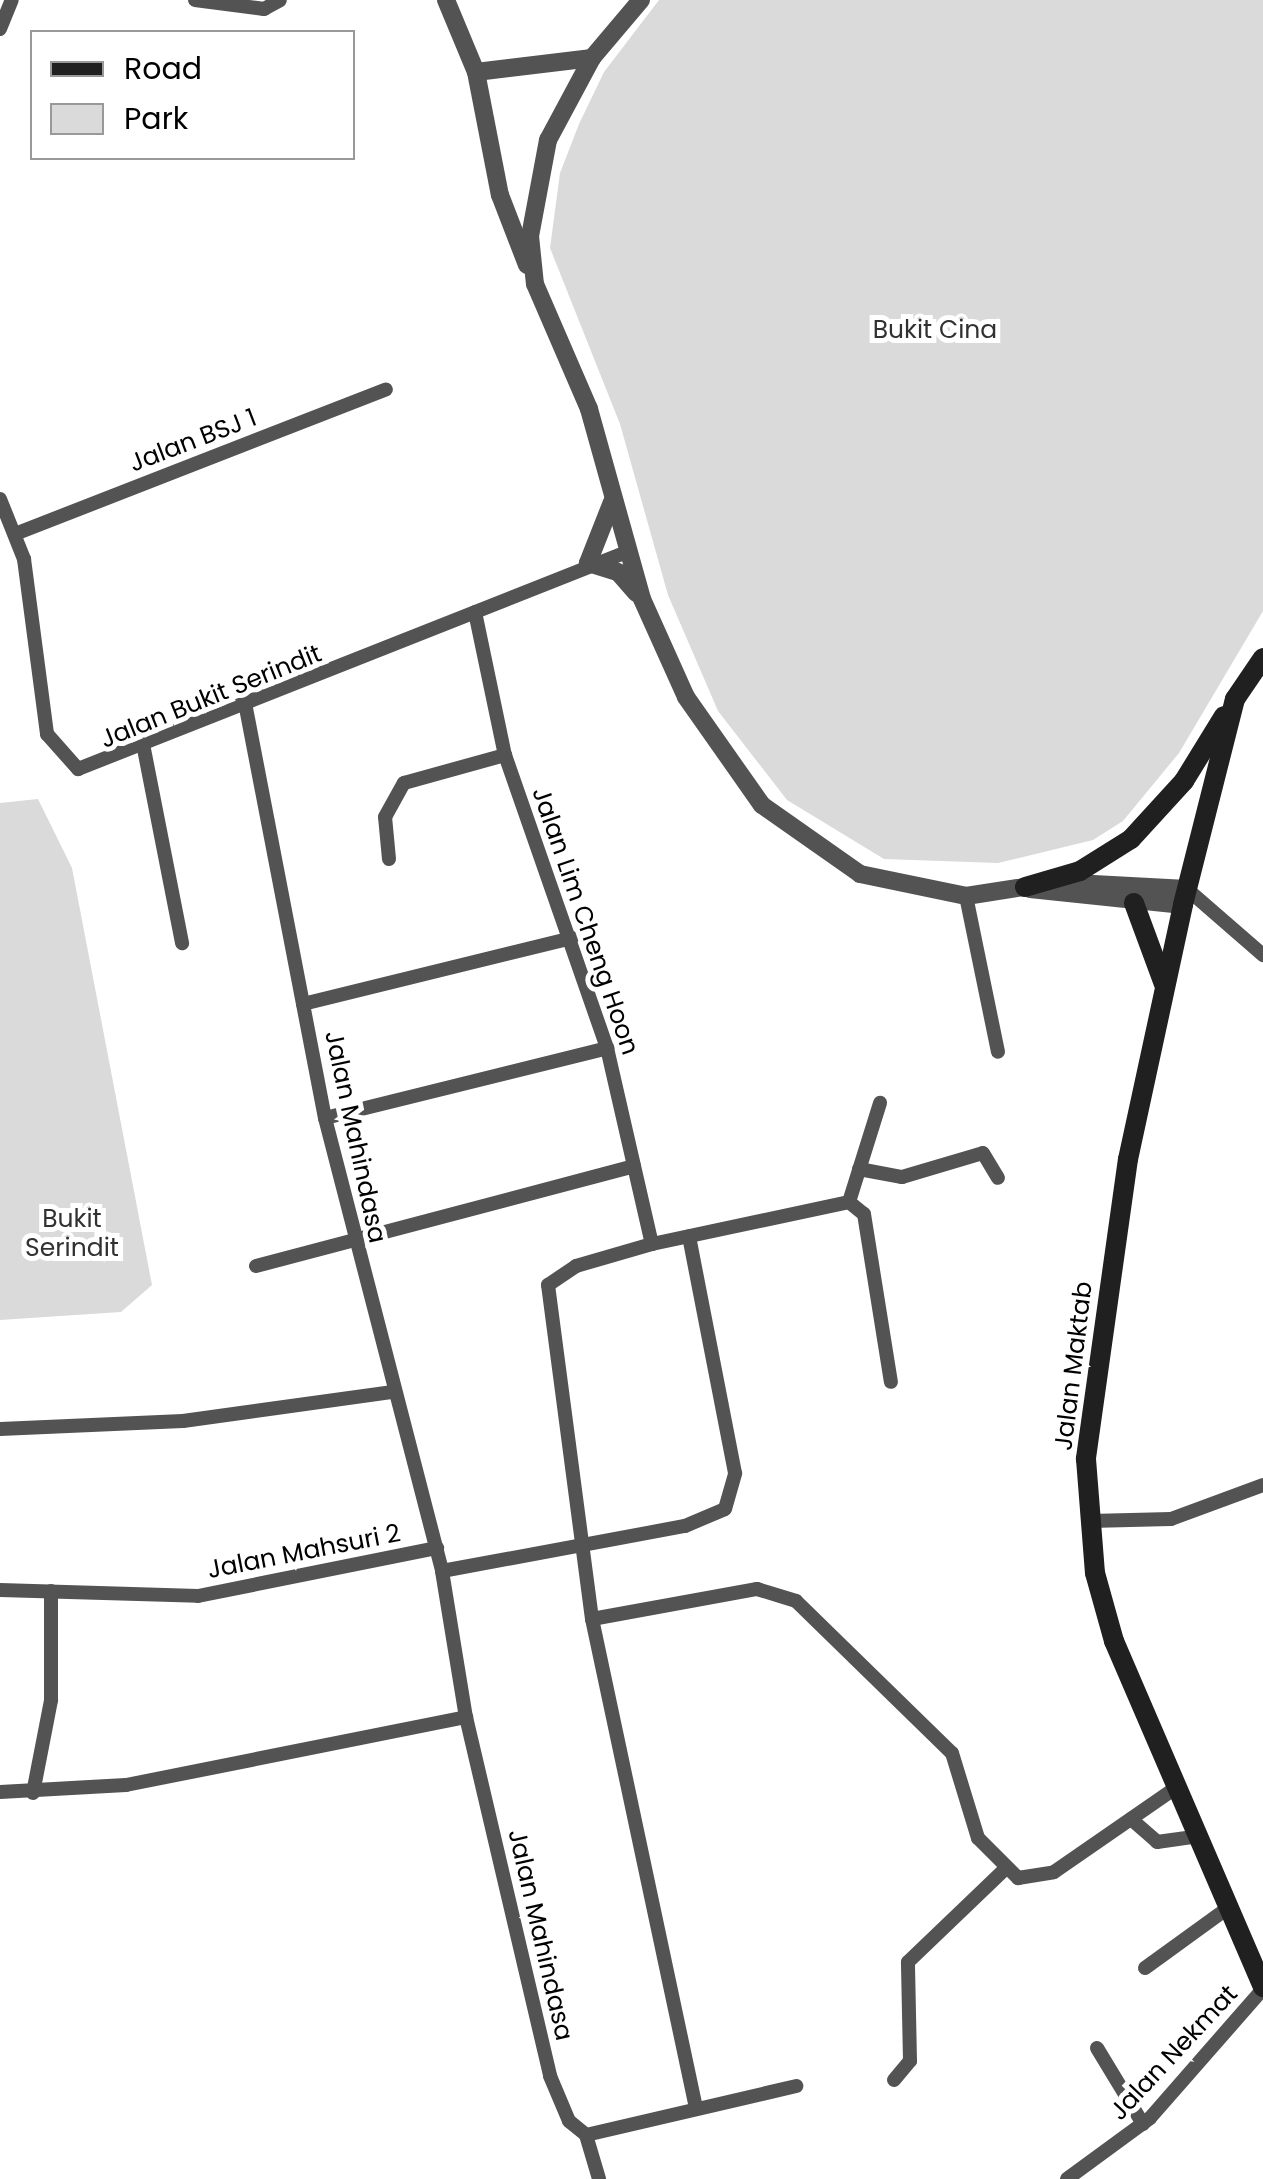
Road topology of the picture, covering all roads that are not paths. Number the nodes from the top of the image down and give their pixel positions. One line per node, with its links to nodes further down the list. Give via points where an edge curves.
1 (12, 0): 6 (street)
2 (195, 0): 3 (street, via 264,9)
3 (280, 0)
4 (446, 0): 8 (street)
5 (641, 0): 7 (street)
6 (0, 29)
7 (592, 58): 8 (street); 9 (street, via 548,140 536,186)
8 (476, 72): 9 (street, via 500,195)
9 (534, 284): 12 (street, via 589,409)
10 (386, 389): 13 (street, Jalan BSJ 1)
11 (0, 498): 13 (street, Jalan Bukit Serindit)
12 (612, 502): 14 (street); 15 (street)
13 (15, 534): 21 (street, Jalan Bukit Serindit, via 55,750 78,768)
14 (627, 552): 15 (street, Jalan Bukit Serindit); 16 (street)
15 (588, 562): 16 (street, via 618,572); 17 (street, Jalan Bukit Serindit)
16 (642, 599): 25 (street, via 695,711 789,831 896,888)
17 (475, 612): 20 (street, Jalan Bukit Serindit); 22 (street, Jalan Lim Cheng Hoon)
18 (1263, 658): 19 (main road)
19 (1235, 699): 24 (main road, via 1184,781 1131,839 1080,870); 26 (main road, Jalan Maktab)
20 (246, 708): 21 (street, Jalan Bukit Serindit); 32 (street, Jalan Mahindasa)
21 (144, 749): 29 (street)
22 (505, 755): 23 (street, via 404,783 384,817); 28 (street, Jalan Lim Cheng Hoon)
23 (390, 858)
24 (1025, 888): 25 (street); 26 (street); 27 (street)
25 (966, 896): 34 (street)
26 (1191, 900): 27 (street); 30 (street); 31 (main road, Jalan Maktab)
27 (1134, 903): 31 (main road)
28 (572, 938): 32 (street); 33 (street, Jalan Lim Cheng Hoon)
29 (182, 943)
30 (1263, 955)
31 (1166, 991): 49 (main road, Jalan Maktab, via 1102,1337 1086,1459)
32 (303, 1004): 36 (street, Jalan Mahindasa)
33 (607, 1048): 36 (street); 37 (street, Jalan Lim Cheng Hoon)
34 (998, 1052)
35 (880, 1103): 38 (street)
36 (325, 1118): 42 (street, Jalan Mahindasa)
37 (634, 1166): 42 (street); 43 (street, Jalan Lim Cheng Hoon)
38 (859, 1170): 39 (street, via 902,1177 983,1153); 40 (street)
39 (998, 1178)
40 (849, 1202): 41 (street); 45 (street, via 864,1214)
41 (689, 1236): 43 (street); 50 (street, via 732,1493 709,1519)
42 (353, 1242): 44 (street); 46 (street, Jalan Mahindasa)
43 (652, 1244): 50 (street, via 560,1273 544,1302)
44 (256, 1266)
45 (890, 1382)
46 (392, 1392): 47 (street, via 183,1421); 51 (street, Jalan Mahindasa)
47 (0, 1429)
48 (1263, 1485): 49 (street, via 1171,1519)
49 (1090, 1521): 57 (main road, Jalan Maktab, via 1114,1641)
50 (581, 1547): 52 (street); 55 (street)
51 (436, 1548): 52 (street, Jalan Mahindasa); 54 (street, Jalan Mahsuri 2, via 198,1596)
52 (442, 1570): 56 (street, Jalan Mahindasa)
53 (0, 1590): 54 (street, Jalan Mahsuri 2)
54 (51, 1591): 59 (street, via 51,1700)
55 (592, 1619): 62 (street, via 757,1590 796,1601 952,1753 978,1838); 69 (street)
56 (466, 1717): 59 (street, via 126,1785); 71 (street, Jalan Mahindasa, via 550,2076 569,2121)
57 (1174, 1789): 60 (street); 61 (main road, Jalan Maktab)
58 (0, 1792): 59 (street)
59 (33, 1794)
60 (1131, 1819): 61 (street, via 1157,1842); 62 (street, via 1054,1872 1036,1879)
61 (1194, 1837): 63 (main road, Jalan Maktab)
62 (1004, 1870): 67 (street, via 908,1962 910,2061)
63 (1228, 1908): 64 (street); 65 (main road, Jalan Maktab)
64 (1145, 1968)
65 (1261, 1978): 70 (street, Jalan Nekmat)
66 (1098, 2048): 70 (street)
67 (894, 2080)
68 (796, 2086): 69 (street)
69 (696, 2108): 71 (street)
70 (1144, 2124): 73 (street, Jalan Nekmat)
71 (586, 2135): 72 (street, Jalan Mahindasa)
72 (598, 2179)
73 (1068, 2179)

